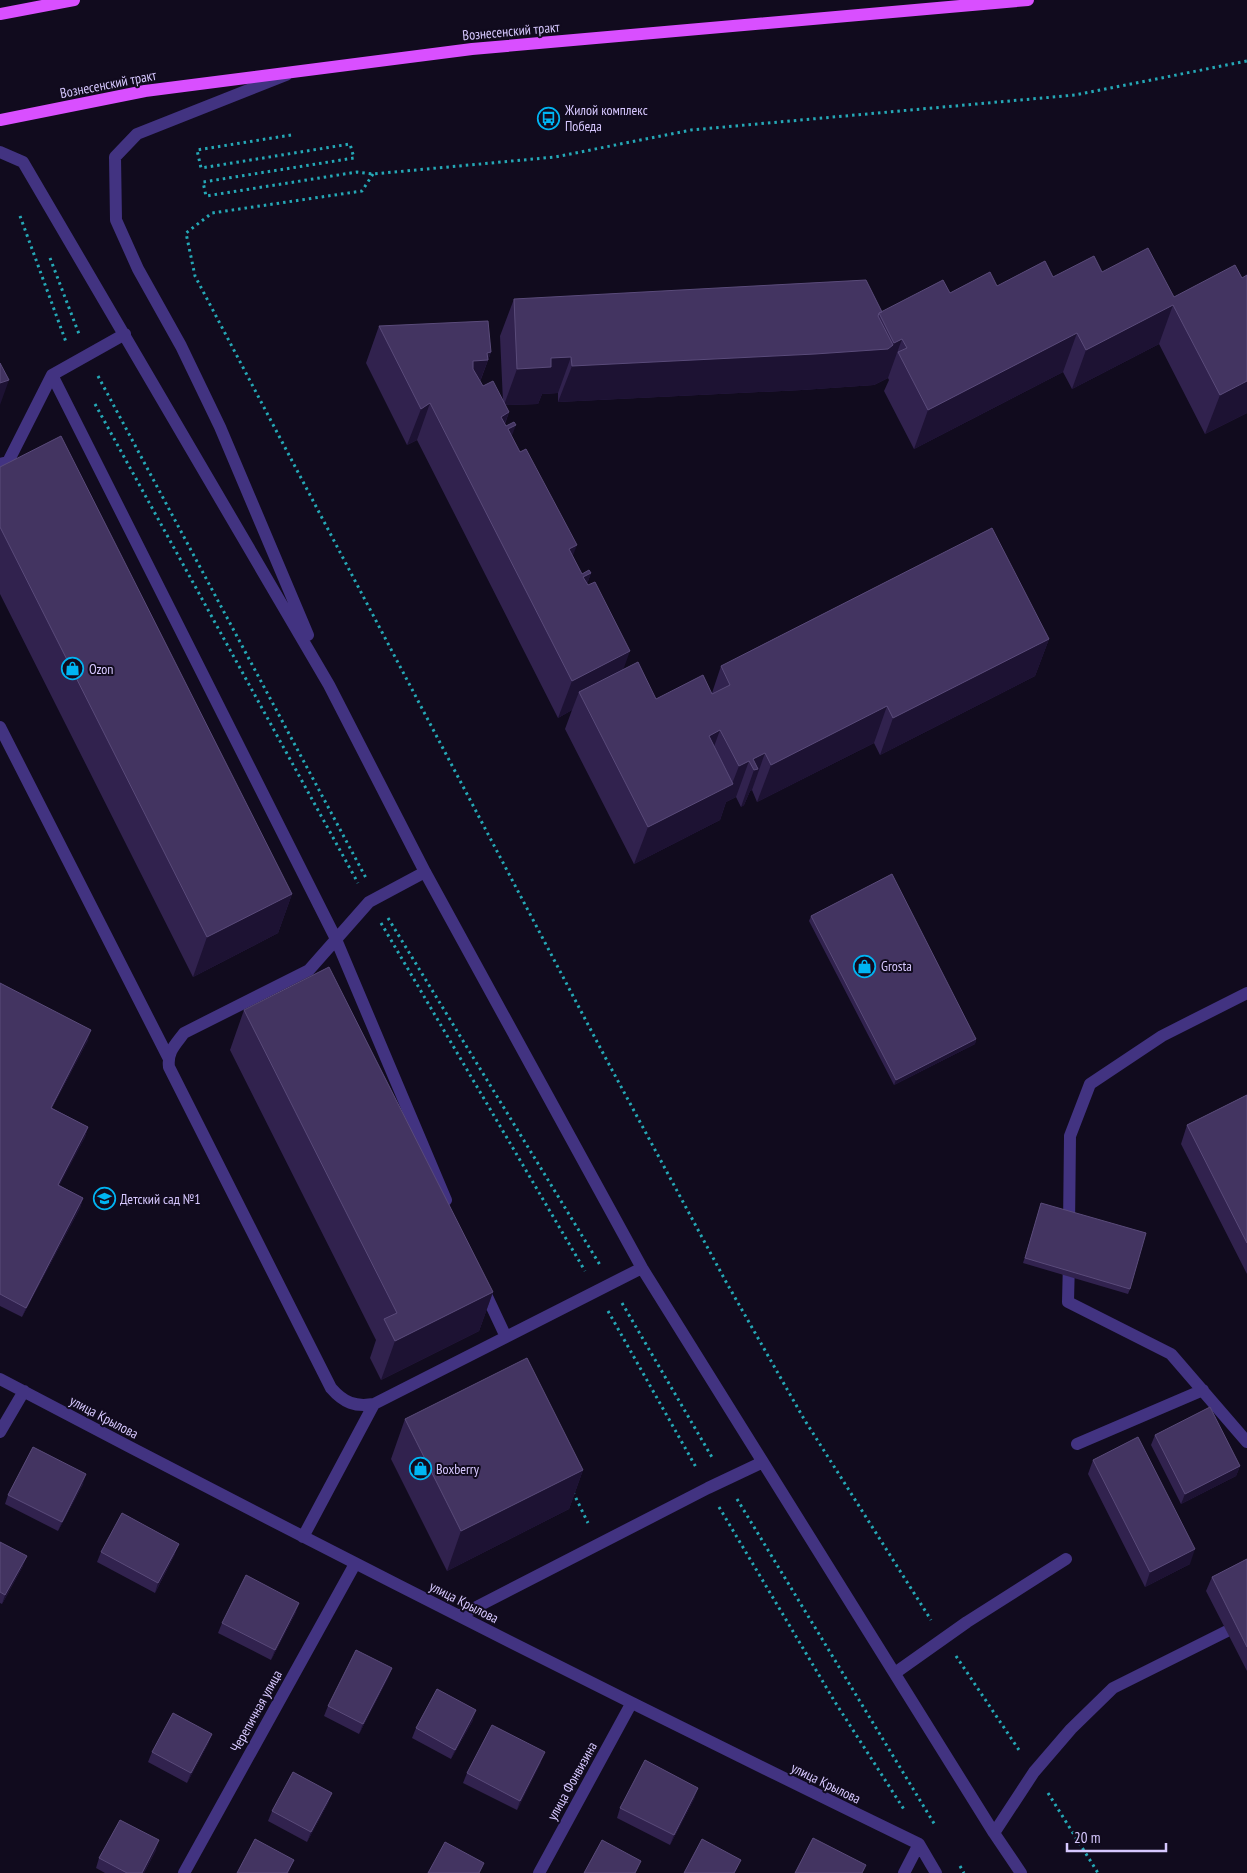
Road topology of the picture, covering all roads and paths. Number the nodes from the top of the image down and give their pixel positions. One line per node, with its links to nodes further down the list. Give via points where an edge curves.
1 (74, 0): 3 (main road)
2 (1028, 0): 5 (main road, Вознесенский тракт, via 472,49)
3 (0, 14)
4 (1247, 61): 9 (path, via 1075,95 691,130 555,157)
5 (296, 71): 6 (main road, Вознесенский тракт, via 145,91); 18 (street, via 137,134 115,158 116,220 220,427)
6 (0, 120)
7 (291, 135): 9 (path, via 198,150 201,168 350,144 354,158 203,182 206,196 357,172)
8 (0, 152): 12 (street, via 23,162)
9 (373, 174): 48 (path, via 362,191 212,213 186,233 195,276 721,1272 804,1419)
10 (20, 216): 14 (path)
11 (49, 256): 13 (path)
12 (125, 334): 13 (street); 18 (street)
13 (87, 356): 14 (street); 21 (path)
14 (73, 363): 15 (street)
15 (52, 375): 17 (street, via 8,462); 22 (street)
16 (92, 398): 21 (path)
17 (0, 464)
18 (329, 685): 20 (street)
19 (0, 727): 24 (street)
20 (425, 872): 21 (street); 26 (street)
21 (373, 900): 22 (street); 28 (path); 29 (path)
22 (335, 937): 24 (street, via 309,970 184,1033); 25 (street)
23 (1247, 993): 32 (street, via 1162,1036 1090,1084 1070,1136 1068,1302 1171,1354)
24 (168, 1057): 34 (street, via 169,1067 331,1388 349,1404)
25 (451, 1213)
26 (642, 1268): 28 (street); 38 (street)
27 (478, 1277): 30 (street)
28 (612, 1284): 29 (street); 39 (path)
29 (597, 1292): 30 (street); 41 (path)
30 (506, 1337): 34 (street)
31 (0, 1379): 33 (street, улица Крылова)
32 (1203, 1390): 36 (street); 37 (street)
33 (24, 1391): 35 (street); 42 (street, улица Крылова)
34 (374, 1404): 42 (street)
35 (0, 1432)
36 (1247, 1442)
37 (1078, 1444)
38 (763, 1462): 39 (street); 49 (street)
39 (725, 1480): 41 (street); 53 (path)
40 (568, 1483): 43 (path)
41 (708, 1488): 43 (street); 52 (path, via 835,1702)
42 (303, 1537): 45 (street, улица Крылова)
43 (599, 1545): 46 (street)
44 (1066, 1559): 48 (street)
45 (355, 1564): 46 (street, улица Крылова); 57 (street, Черепичная улица)
46 (459, 1616): 50 (street, улица Крылова)
47 (1247, 1621): 51 (street, via 1113,1688)
48 (943, 1639): 49 (street); 51 (path)
49 (895, 1673): 54 (street)
50 (631, 1704): 55 (street, улица Крылова); 58 (street, улица Фонвизина)
51 (1034, 1772): 54 (street); 63 (path)
52 (909, 1816)
53 (939, 1831)
54 (994, 1833): 62 (street)
55 (919, 1844): 59 (street); 60 (street)
56 (959, 1865): 61 (path)
57 (184, 1873)
58 (539, 1873)
59 (904, 1873)
60 (936, 1873)
61 (964, 1873)
62 (1021, 1873)
63 (1098, 1873)

